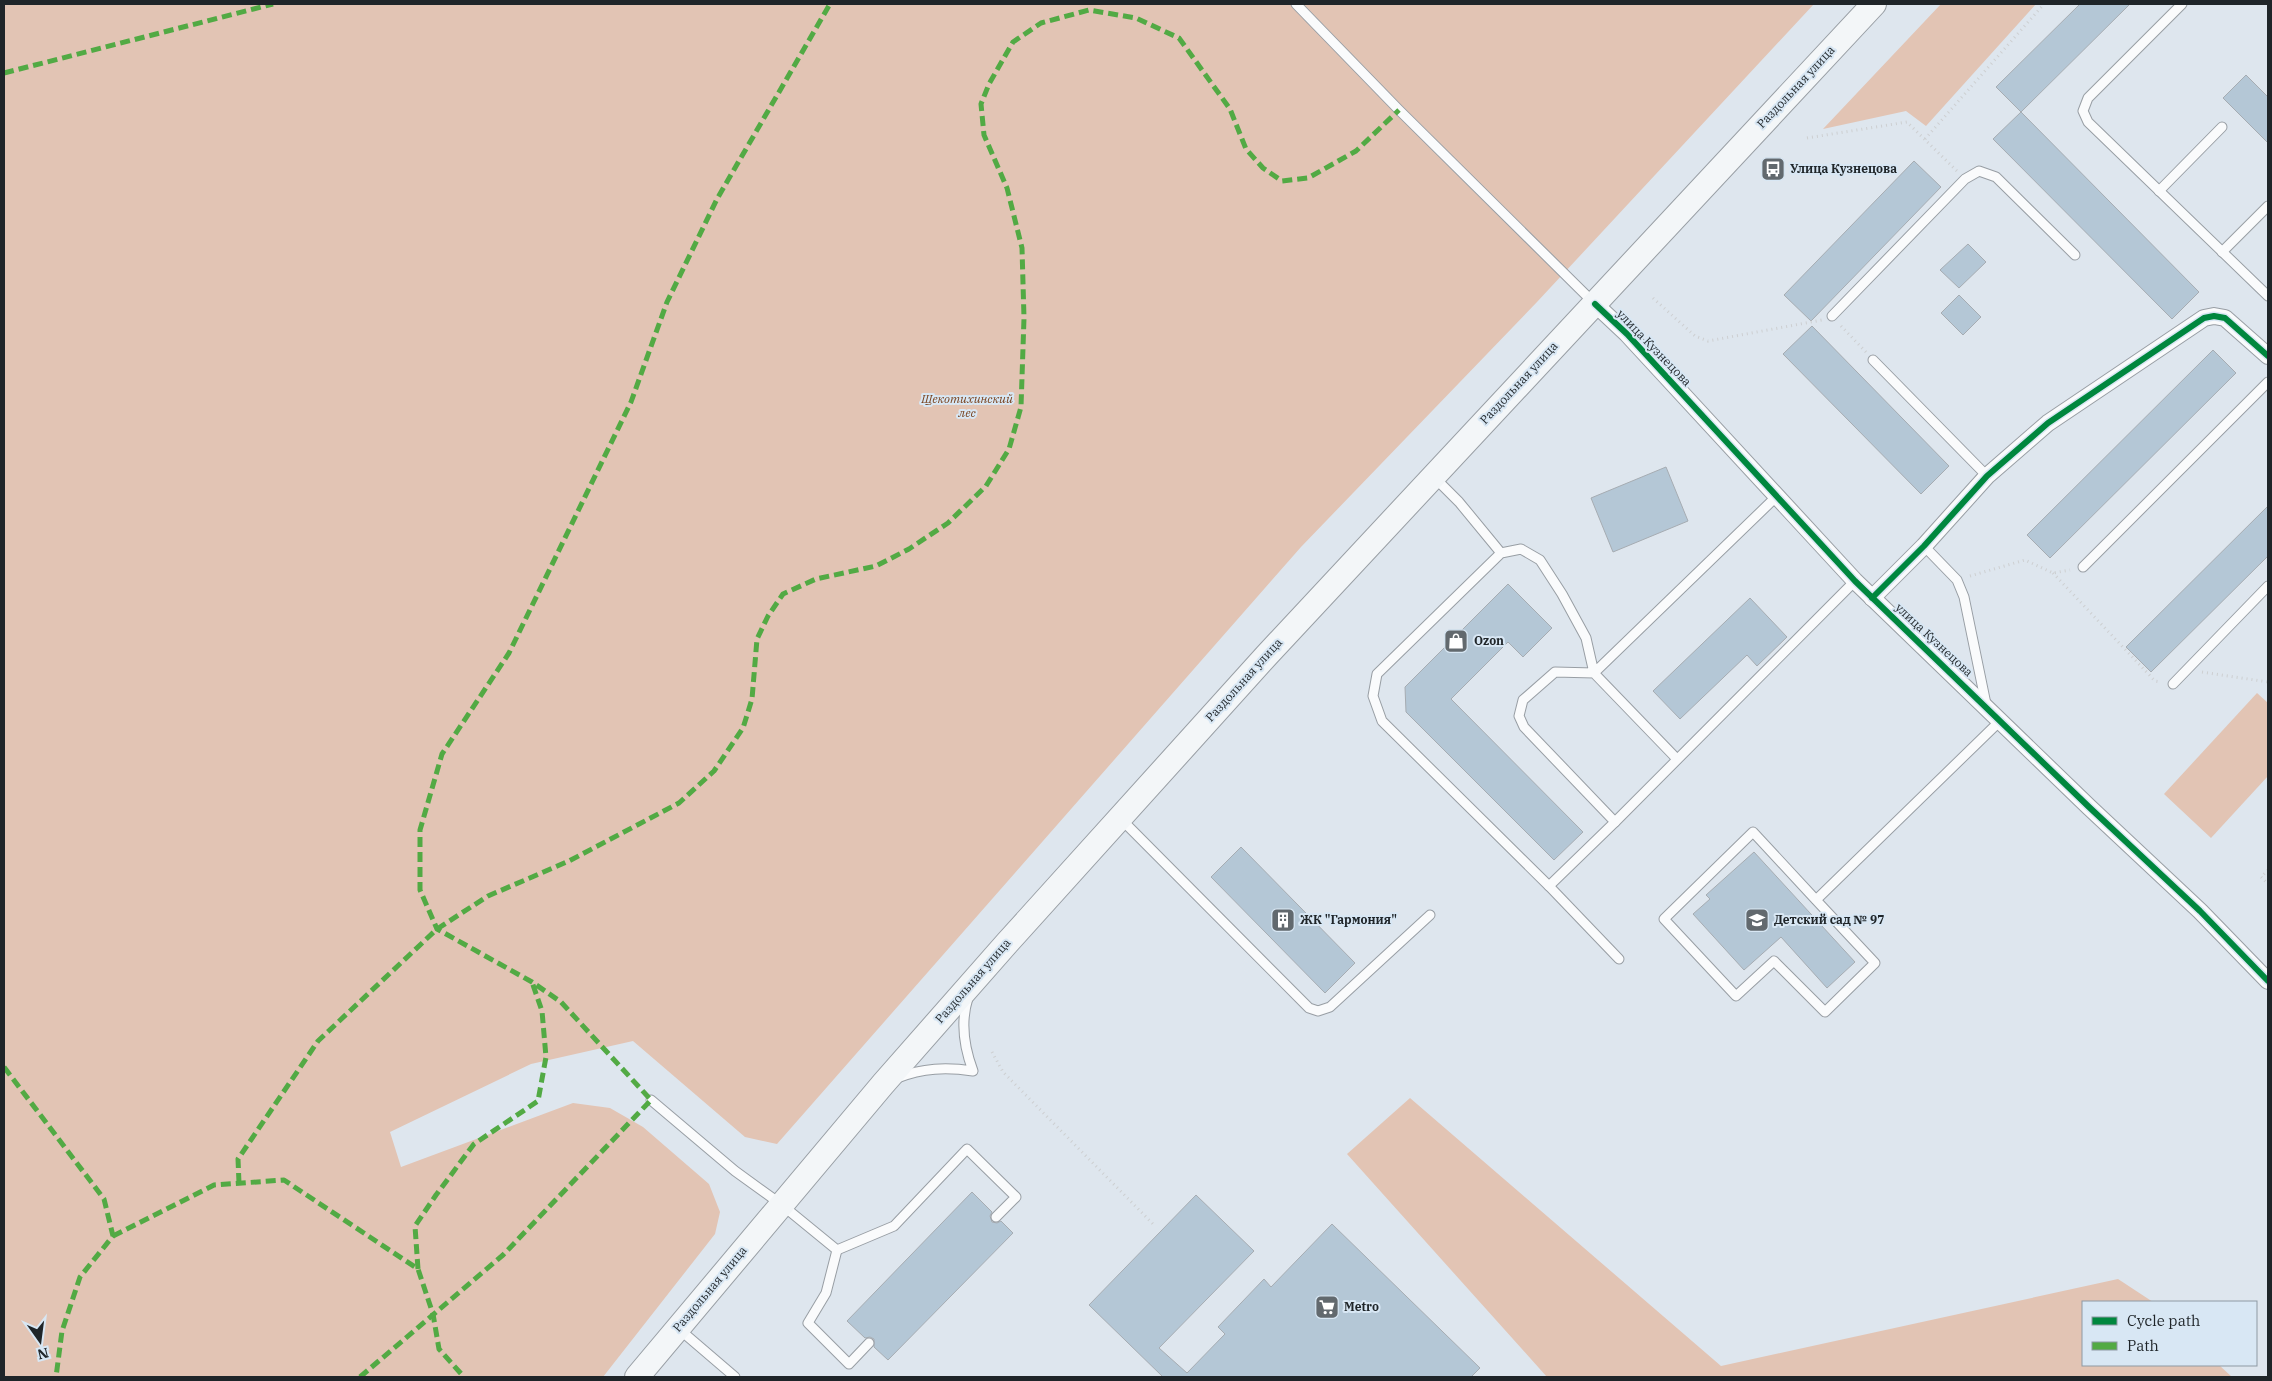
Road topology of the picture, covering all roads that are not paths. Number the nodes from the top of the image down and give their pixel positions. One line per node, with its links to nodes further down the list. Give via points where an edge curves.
1 (1296, 4): 10 (lane)
2 (1874, 4): 10 (main road, Раздольная улица)
3 (2182, 4): 5 (lane, via 2088,98 2083,111 2088,122)
4 (2222, 127): 5 (lane)
5 (2159, 190): 7 (lane)
6 (2268, 206): 7 (lane)
7 (2222, 252): 9 (lane)
8 (2075, 255): 11 (lane, via 1996,177 1979,171 1965,179)
9 (2268, 296)
10 (1595, 304): 15 (main road, Раздольная улица); 17 (street, улица Кузнецова, via 1627,334)
11 (1832, 316)
12 (2268, 356): 16 (street, via 2225,318 2204,318 2048,423)
13 (1873, 360): 16 (lane)
14 (2268, 382): 20 (lane)
15 (1432, 476): 19 (lane, via 1459,502); 29 (main road, Раздольная улица)
16 (1987, 476): 18 (street)
17 (1777, 496): 21 (street, улица Кузнецова); 24 (lane)
18 (1924, 546): 23 (street); 26 (lane, via 1957,580 1964,597)
19 (1501, 553): 24 (lane, via 1521,549 1540,560 1586,638); 31 (lane, via 1377,674 1373,696 1382,721)
20 (2083, 567)
21 (1855, 581): 23 (street, улица Кузнецова); 28 (lane)
22 (2268, 586): 25 (lane)
23 (1872, 598): 26 (street, улица Кузнецова)
24 (1594, 673): 28 (lane); 30 (lane, via 1554,672 1523,700 1519,716 1524,727)
25 (2173, 684)
26 (1986, 705): 27 (street, улица Кузнецова)
27 (2001, 720): 32 (lane); 35 (street, улица Кузнецова, via 2200,911)
28 (1677, 759): 30 (lane)
29 (1120, 818): 33 (lane, via 1309,1008 1318,1011 1330,1007); 36 (main road, Раздольная улица)
30 (1615, 822): 31 (lane)
31 (1549, 886): 34 (lane)
32 (1816, 900): 32 (lane, via 1753,832 1664,919 1736,996 1774,961 1825,1012 1875,964)
33 (1430, 915)
34 (1619, 959)
35 (2268, 981)
36 (972, 982): 37 (main road, Раздольная улица); 37 (lane, via 965,1005 963,1032 973,1071 928,1069)
37 (883, 1084): 39 (main road, Раздольная улица)
38 (651, 1100): 39 (lane)
39 (782, 1205): 41 (lane); 42 (main road, Раздольная улица)
40 (996, 1217): 41 (lane, via 1016,1197 967,1149 894,1226)
41 (837, 1250): 43 (lane, via 826,1293 808,1323 849,1364)
42 (677, 1327): 44 (main road, Раздольная улица); 45 (lane)
43 (870, 1343)
44 (637, 1377)
45 (735, 1377)

